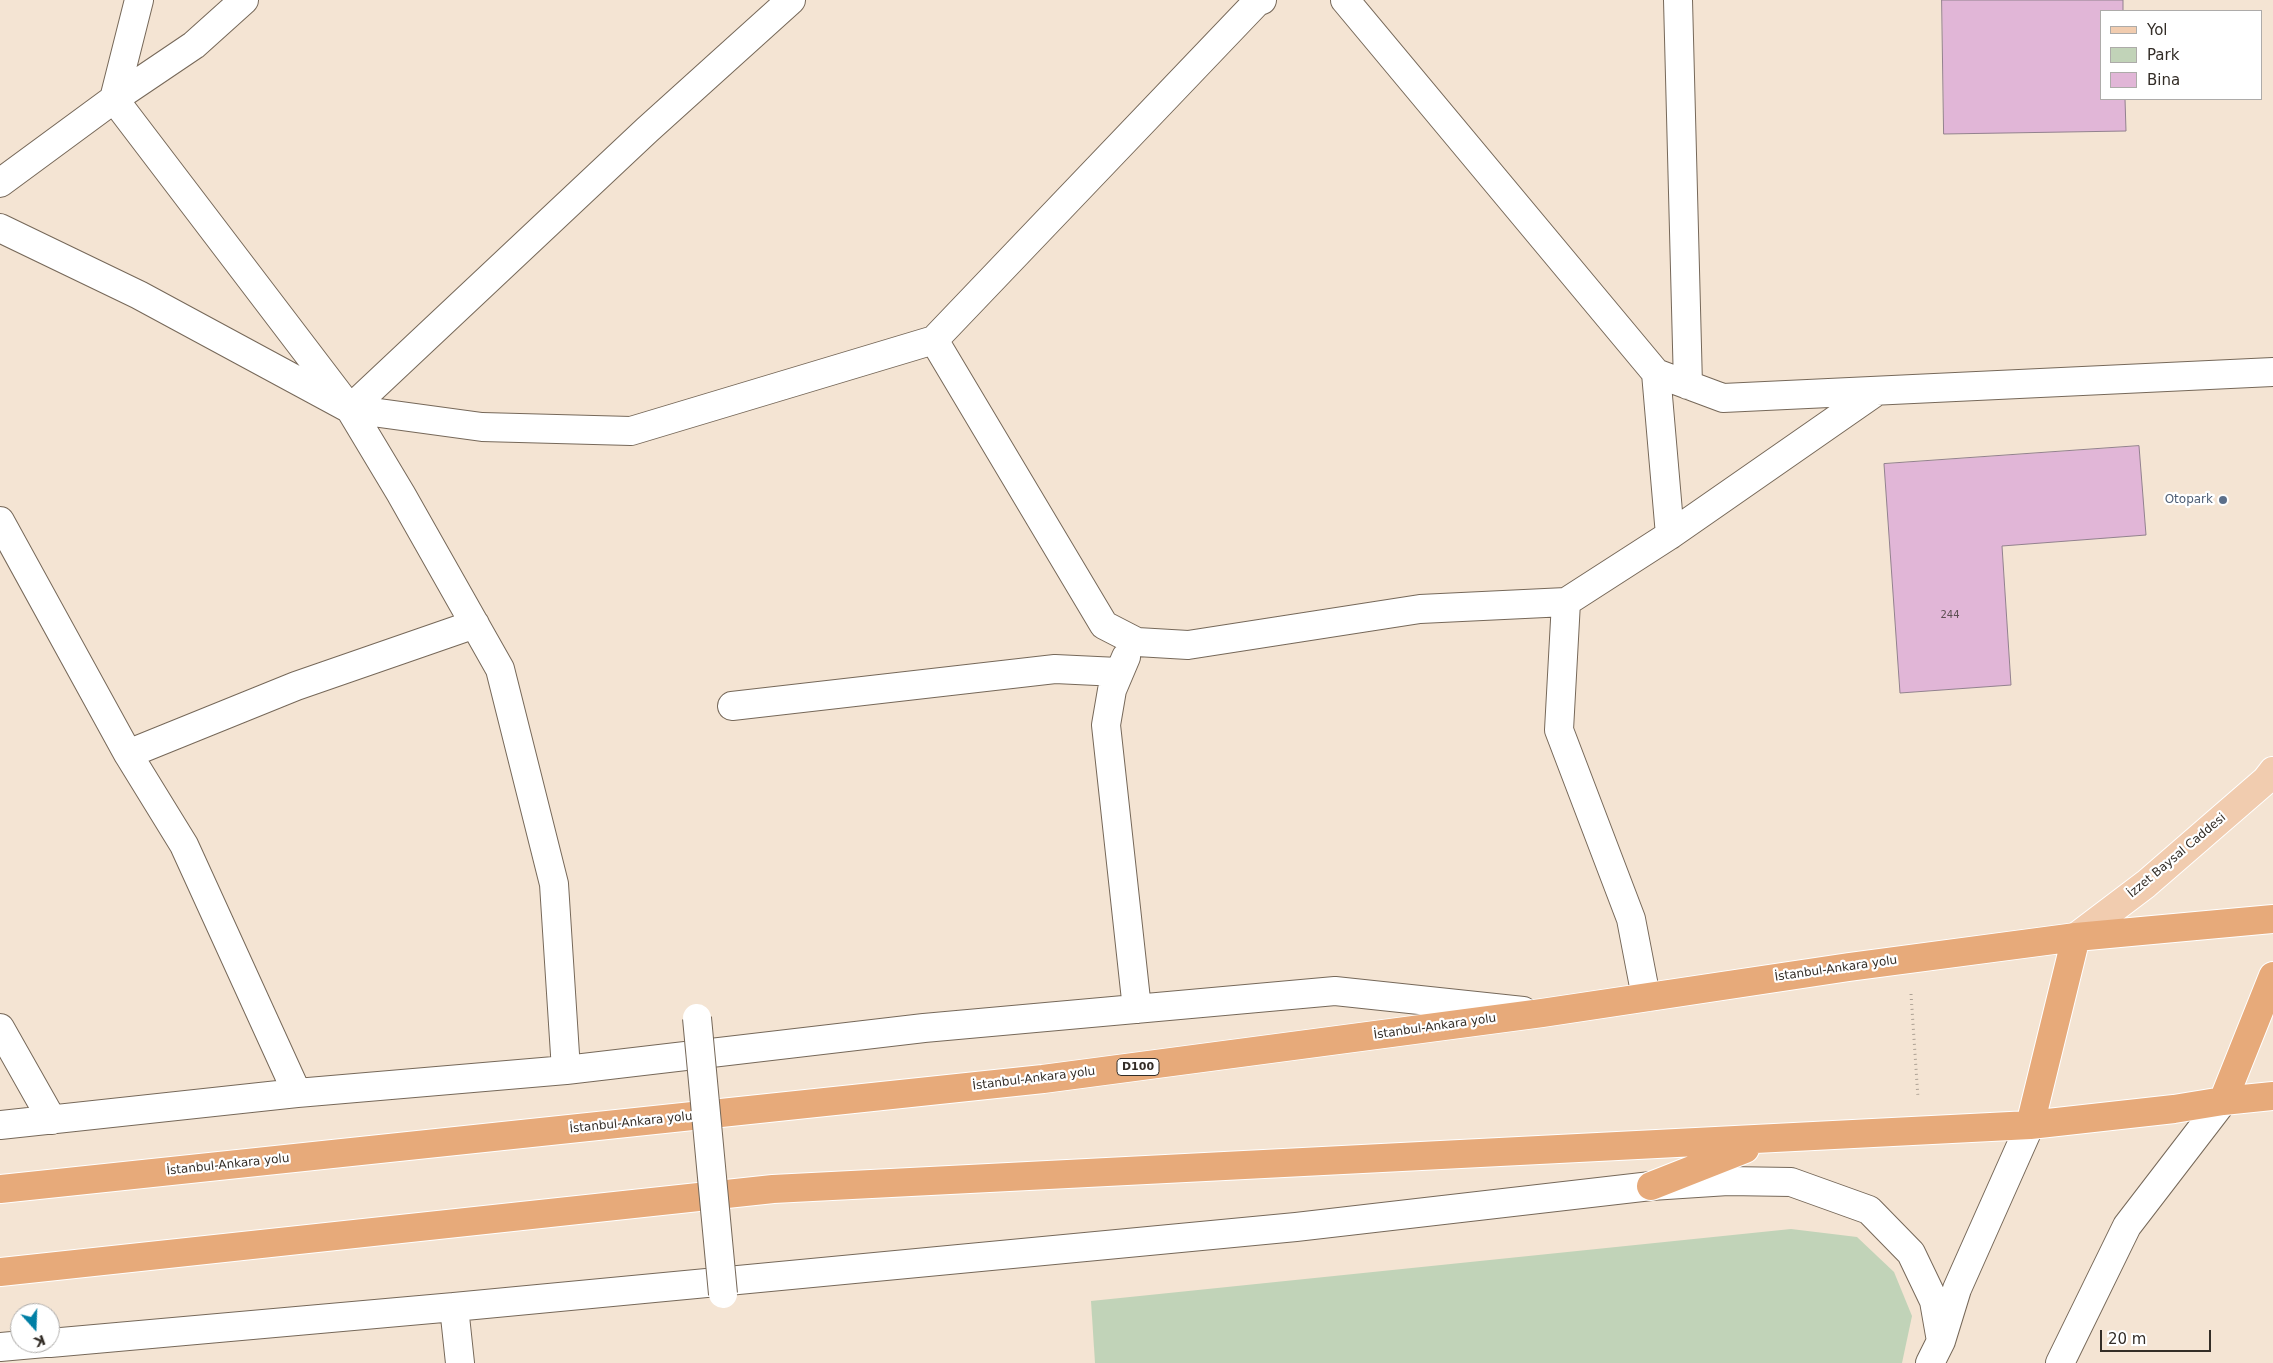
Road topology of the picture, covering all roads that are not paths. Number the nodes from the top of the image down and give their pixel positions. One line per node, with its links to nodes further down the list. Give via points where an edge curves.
1 (140, 0): 7 (street)
2 (244, 0): 7 (street, via 194,44)
3 (791, 0): 15 (street, via 646,130)
4 (1345, 0): 12 (street)
5 (1678, 0): 13 (street)
6 (1258, 1): 10 (street)
7 (114, 99): 8 (street); 15 (street)
8 (0, 183)
9 (0, 228): 15 (street, via 139,295)
10 (934, 340): 15 (street, via 631,430 482,427); 20 (street, via 1104,625)
11 (2273, 372): 14 (street)
12 (1656, 373): 13 (street); 17 (street)
13 (1688, 385): 14 (street, via 1723,398)
14 (1877, 391): 17 (street)
15 (350, 409): 19 (street)
16 (0, 521): 23 (street)
17 (1670, 535): 18 (street)
18 (1566, 602): 20 (street, via 1420,609 1188,645); 28 (street, via 1559,730 1631,919)
19 (474, 624): 23 (street, via 296,686); 33 (street, via 500,669 554,884)
20 (1137, 642): 21 (street)
21 (1118, 672): 22 (street, via 1055,669); 29 (street, via 1106,725)
22 (732, 706)
23 (128, 754): 34 (street, via 184,845)
24 (2273, 771): 26 (main road, İzzet Baysal Caddesi, via 2146,884)
25 (2273, 919): 26 (highway, İstanbul-Ankara yolu / D100)
26 (2076, 937): 28 (highway, İstanbul-Ankara yolu / D100, via 1849,966); 39 (highway)
27 (2273, 976): 36 (highway)
28 (1646, 997): 30 (highway, İstanbul-Ankara yolu / D100)
29 (1137, 1009): 30 (street, via 1335,991); 33 (street, via 924,1028)
30 (1542, 1013): 42 (highway, İstanbul-Ankara yolu / D100, via 1043,1079)
31 (697, 1018): 44 (street, bridge)
32 (0, 1028): 37 (street)
33 (566, 1070): 34 (street)
34 (297, 1093): 37 (street)
35 (2273, 1096): 36 (highway)
36 (2223, 1101): 39 (highway); 49 (street, via 2128,1226)
37 (52, 1120): 38 (street)
38 (0, 1125)
39 (2030, 1125): 40 (highway); 47 (street, via 1957,1289)
40 (1768, 1140): 41 (highway); 43 (highway, via 774,1189)
41 (1651, 1186): 45 (street, via 1296,1227); 47 (street, via 1728,1181 1791,1182 1869,1210 1911,1253 1934,1301)
42 (0, 1189)
43 (0, 1272)
44 (722, 1294)
45 (454, 1308): 46 (street); 48 (street)
46 (60, 1341)
47 (1936, 1352)
48 (460, 1363)
49 (2060, 1363)

